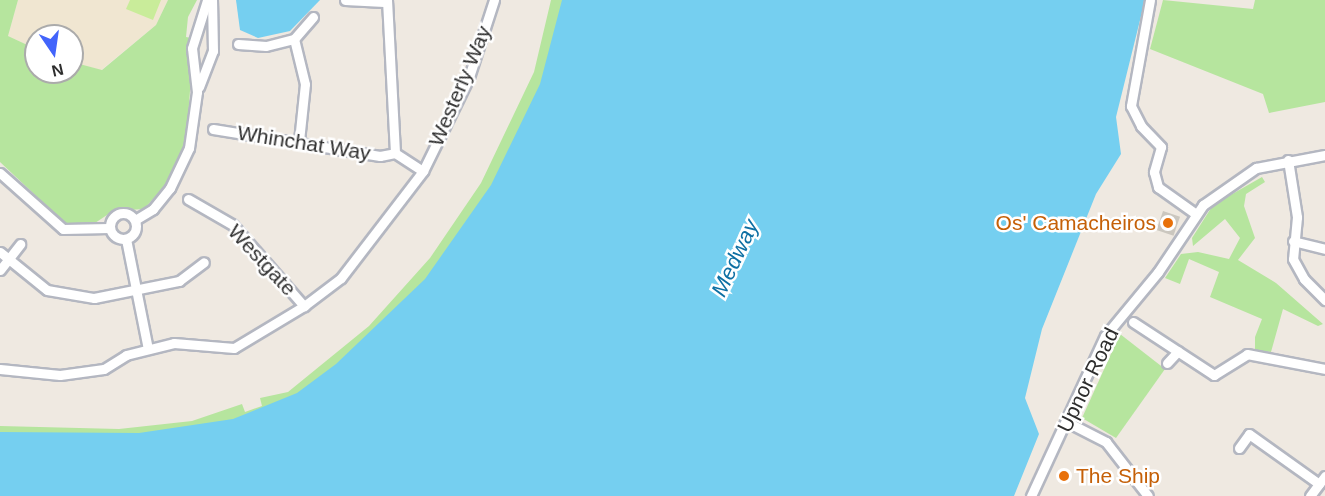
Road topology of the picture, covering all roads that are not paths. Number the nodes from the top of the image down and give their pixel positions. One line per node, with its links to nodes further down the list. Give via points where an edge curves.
1 (207, 0): 10 (street, via 192,48)
2 (212, 0): 10 (street, via 216,25 213,51)
3 (345, 0): 6 (street)
4 (494, 0): 16 (street, Westerly Way, via 469,77)
5 (1150, 0): 19 (street, via 1131,106 1141,126 1161,147 1154,172 1158,187)
6 (386, 1): 13 (street)
7 (313, 18): 8 (street)
8 (294, 39): 9 (street, via 266,46); 12 (street, via 305,87)
9 (238, 44)
10 (197, 92): 20 (street, via 182,167 153,209)
11 (213, 129): 12 (street, Whinchat Way)
12 (299, 141): 13 (street, Whinchat Way, via 378,156)
13 (395, 153): 16 (street)
14 (1325, 154): 15 (street, Upnor Road)
15 (1288, 160): 19 (street, Upnor Road, via 1242,175); 23 (street, via 1298,217)
16 (423, 171): 32 (street, Westerly Way, via 341,278)
17 (0, 173): 21 (street, via 63,229)
18 (188, 199): 32 (street, Westgate, via 233,225)
19 (1196, 214): 39 (street, Upnor Road, via 1158,272 1106,336)
20 (135, 220): 21 (street, via 120,213); 22 (street, via 135,232)
21 (109, 228): 22 (street, via 117,238)
22 (126, 239): 30 (street)
23 (1293, 241): 25 (street); 31 (street, via 1297,270)
24 (20, 244): 27 (street)
25 (1325, 249)
26 (0, 252): 27 (street)
27 (9, 260): 29 (street); 30 (street, via 47,290 94,298)
28 (204, 262): 30 (street, via 179,281)
29 (0, 270)
30 (136, 292): 34 (street)
31 (1325, 300)
32 (304, 306): 34 (street, Westerly Way, via 234,348 174,343)
33 (1133, 322): 35 (street)
34 (148, 349): 37 (street, Westerly Way, via 126,355 104,369 60,375)
35 (1178, 351): 36 (street); 38 (street, via 1214,375 1247,354)
36 (1167, 363)
37 (0, 369)
38 (1325, 369)
39 (1067, 422): 42 (street, Upnor Road); 43 (street, via 1106,442)
40 (1239, 448): 41 (street, via 1249,434)
41 (1322, 480): 44 (street)
42 (1031, 496)
43 (1148, 496)
44 (1310, 496)

